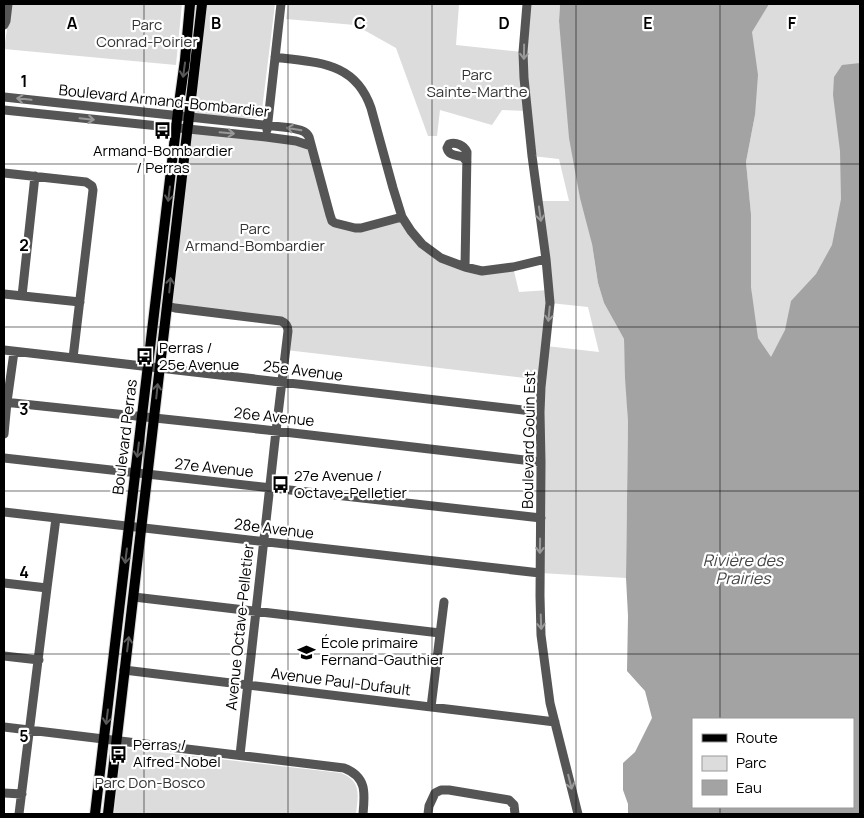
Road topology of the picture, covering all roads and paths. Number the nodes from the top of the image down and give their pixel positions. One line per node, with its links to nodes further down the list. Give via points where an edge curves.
1 (8, 4): 6 (street)
2 (190, 4): 10 (main road, Boulevard Perras, one-way to 10)
3 (202, 4): 11 (main road, Boulevard Perras)
4 (281, 4): 7 (street)
5 (527, 4): 21 (street, Boulevard Gouin Est, one-way to 21, via 524,78)
6 (4, 25)
7 (275, 57): 12 (street); 20 (street, via 329,65 346,73 361,88 369,104)
8 (4, 97): 10 (street, Boulevard Armand-Bombardier, one-way to 8)
9 (4, 110): 13 (street, Boulevard Armand-Bombardier, one-way to 13)
10 (177, 116): 11 (street, Boulevard Armand-Bombardier); 13 (main road, Boulevard Perras)
11 (189, 117): 12 (street, Boulevard Armand-Bombardier); 14 (main road, Boulevard Perras)
12 (268, 126): 15 (street); 16 (street, Boulevard Armand-Bombardier, one-way to 12, via 305,131)
13 (176, 128): 14 (street, Boulevard Armand-Bombardier); 30 (main road, Boulevard Perras, one-way to 30)
14 (188, 129): 15 (street, Boulevard Armand-Bombardier, one-way to 15); 26 (main road, Boulevard Perras, one-way to 14)
15 (266, 137): 16 (street, Boulevard Armand-Bombardier)
16 (311, 146): 20 (street, Boulevard Armand-Bombardier, via 332,222 361,228)
17 (467, 162): 22 (street)
18 (4, 173): 19 (street)
19 (35, 176): 24 (street); 25 (street, via 86,182 92,186)
20 (402, 217): 22 (street, via 422,244 441,258)
21 (546, 259): 22 (street, via 513,267 482,270); 34 (street, Boulevard Gouin Est, one-way to 34, via 550,303)
22 (465, 267)
23 (4, 294): 24 (street)
24 (22, 296): 25 (street)
25 (80, 302): 29 (street)
26 (168, 306): 31 (main road, Boulevard Perras); 32 (street, Avenue Octave-Pelletier, via 286,324)
27 (4, 350): 28 (street, 25e Avenue)
28 (14, 352): 29 (street, 25e Avenue); 33 (street)
29 (73, 358): 30 (street, 25e Avenue)
30 (148, 366): 31 (street, 25e Avenue); 35 (main road, Boulevard Perras)
31 (159, 368): 32 (street, 25e Avenue); 36 (main road, Boulevard Perras, one-way to 31)
32 (282, 382): 34 (street, 25e Avenue); 37 (street, Avenue Octave-Pelletier)
33 (5, 402): 35 (street, 26e Avenue); 38 (street)
34 (540, 412): 40 (street, Boulevard Gouin Est)
35 (142, 417): 36 (street, 26e Avenue); 41 (main road, Boulevard Perras, one-way to 41)
36 (154, 418): 37 (street, 26e Avenue); 42 (main road, Boulevard Perras)
37 (276, 431): 40 (street, 26e Avenue); 43 (street, Avenue Octave-Pelletier)
38 (4, 434)
39 (4, 458): 41 (street, 27e Avenue)
40 (541, 462): 46 (street, Boulevard Gouin Est)
41 (135, 473): 42 (street, 27e Avenue); 47 (main road, Boulevard Perras)
42 (147, 474): 43 (street, 27e Avenue); 48 (main road, Boulevard Perras)
43 (270, 488): 46 (street, 27e Avenue); 49 (street, Avenue Octave-Pelletier)
44 (4, 512): 45 (street, 28e Avenue)
45 (56, 518): 47 (street, 28e Avenue); 52 (street)
46 (541, 518): 50 (street, Boulevard Gouin Est, one-way to 50)
47 (130, 526): 48 (street, 28e Avenue); 65 (main road, Boulevard Perras, one-way to 65)
48 (141, 527): 49 (street, 28e Avenue); 53 (main road, Boulevard Perras)
49 (264, 541): 50 (street, 28e Avenue); 55 (street, Avenue Octave-Pelletier)
50 (540, 573): 62 (street, Boulevard Gouin Est, one-way to 62, via 543,650)
51 (4, 583): 52 (street)
52 (47, 588): 58 (street)
53 (134, 597): 55 (street); 59 (main road, Boulevard Perras, one-way to 53)
54 (444, 602): 56 (street)
55 (255, 612): 56 (street); 60 (street, Avenue Octave-Pelletier)
56 (440, 633): 61 (street)
57 (4, 656): 58 (street)
58 (39, 660): 64 (street)
59 (124, 670): 60 (street, Avenue Paul-Dufault); 66 (main road, Boulevard Perras)
60 (248, 685): 61 (street, Avenue Paul-Dufault); 67 (street, Avenue Octave-Pelletier)
61 (431, 707): 62 (street, Avenue Paul-Dufault)
62 (555, 722): 76 (street, Boulevard Gouin Est, one-way to 76)
63 (4, 727): 64 (street)
64 (30, 730): 65 (street); 69 (street)
65 (104, 739): 66 (street); 71 (main road, Boulevard Perras)
66 (117, 740): 67 (street); 72 (main road, Boulevard Perras)
67 (240, 755): 73 (street, via 351,770 364,786)
68 (4, 792): 69 (street)
69 (22, 794): 70 (street)
70 (20, 814)
71 (95, 814)
72 (108, 814)
73 (363, 814)
74 (428, 814): 75 (street, via 432,798 441,790 505,798 512,802)
75 (515, 814)
76 (578, 814)

